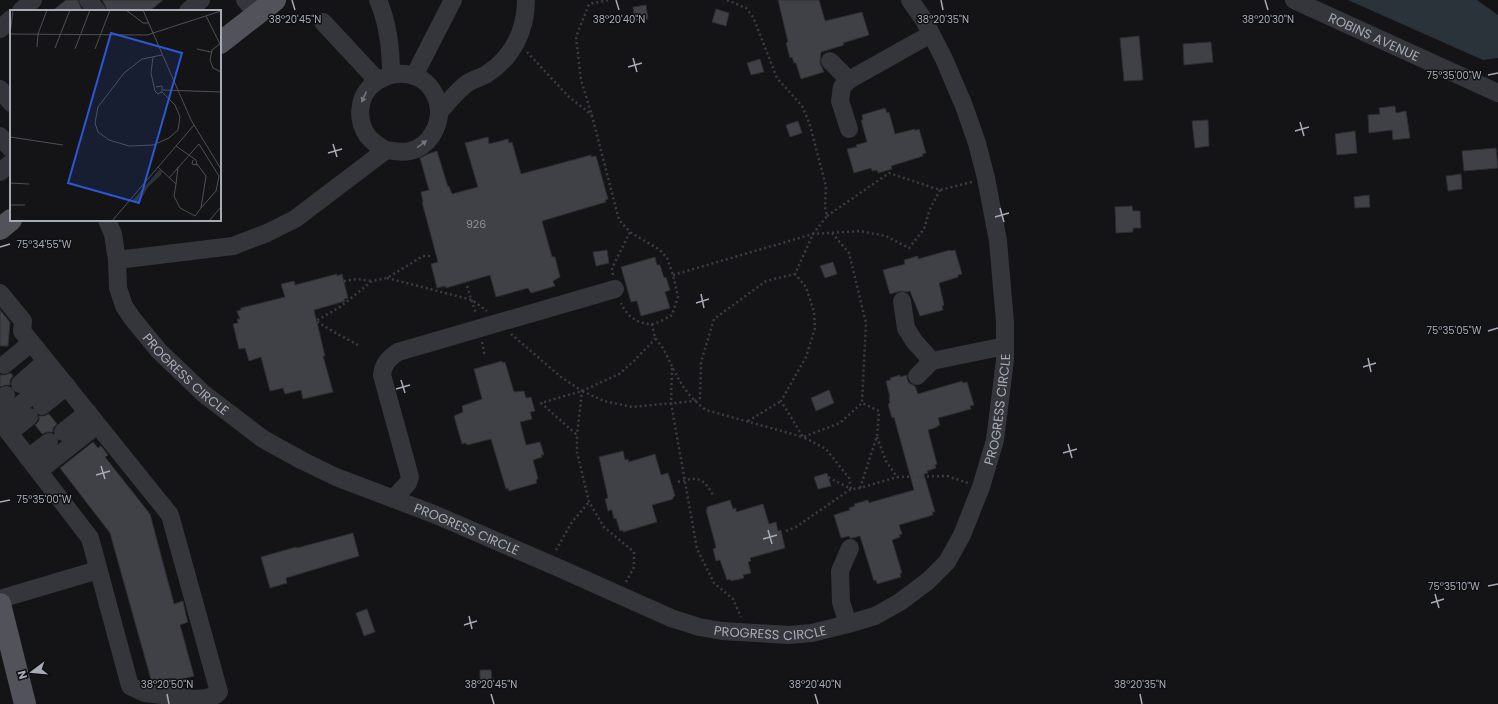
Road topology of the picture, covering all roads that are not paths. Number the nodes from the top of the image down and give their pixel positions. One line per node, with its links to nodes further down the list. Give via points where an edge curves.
1 (33, 0): 11 (street)
2 (88, 0): 12 (street)
3 (201, 0): 13 (street)
4 (275, 0): 10 (main road)
5 (378, 0): 21 (street, via 391,50)
6 (453, 0): 20 (street)
7 (526, 0): 26 (street, via 525,21 517,41 503,61 487,74 465,85)
8 (910, 0): 17 (street, PROGRESS CIRCLE)
9 (1294, 0): 24 (street, ROBINS AVENUE)
10 (251, 7): 18 (main road)
11 (22, 10)
12 (96, 10)
13 (189, 10)
14 (10, 20): 16 (street)
15 (323, 22): 21 (street)
16 (0, 29)
17 (931, 34): 22 (street); 41 (street, PROGRESS CIRCLE, via 964,106 986,178 998,241)
18 (221, 42)
19 (830, 61): 22 (street)
20 (414, 76): 21 (street, via 399,73); 26 (street, via 432,90)
21 (384, 77): 30 (street, one-way to 30, via 368,89 362,99 360,111 367,135 375,144)
22 (849, 80): 27 (street, via 842,87 840,101)
23 (0, 89): 25 (street)
24 (1498, 93)
25 (10, 102)
26 (439, 112): 30 (street, one-way to 26, via 404,152 422,145 437,125)
27 (849, 129)
28 (0, 136): 29 (street)
29 (10, 148)
30 (386, 150): 36 (street, via 295,220 267,233 233,246)
31 (10, 164): 32 (street)
32 (0, 172)
33 (10, 221): 35 (main road)
34 (106, 221): 36 (street, PROGRESS CIRCLE, via 113,234)
35 (0, 229)
36 (117, 260): 50 (street, PROGRESS CIRCLE, via 118,288 124,306 159,351 204,394 270,442 336,477)
37 (615, 290): 50 (street, via 398,352 391,357 383,366 382,375 410,477 408,483)
38 (0, 292): 40 (street, via 23,321 22,331)
39 (902, 301): 42 (street, via 906,328)
40 (31, 343): 43 (street); 44 (street)
41 (1005, 346): 42 (street); 55 (street, PROGRESS CIRCLE, via 995,440 982,487 962,535 947,562 928,581 900,602 875,616)
42 (932, 361): 45 (street)
43 (4, 365)
44 (57, 374): 46 (street); 47 (street); 48 (street); 48 (street, via 36,412)
45 (917, 376)
46 (9, 393)
47 (92, 418): 49 (street); 49 (street, via 56,437); 52 (street, via 170,515 219,692 216,695 196,699 145,693 130,686)
48 (3, 425): 49 (street)
49 (34, 464): 52 (street, via 90,538)
50 (393, 499): 55 (street, PROGRESS CIRCLE, via 436,515 671,618 699,627 722,632 789,635 812,633)
51 (850, 548): 55 (street, via 840,571 841,602)
52 (98, 570): 53 (street)
53 (0, 599)
54 (0, 604): 56 (main road)
55 (848, 624)
56 (25, 704)

